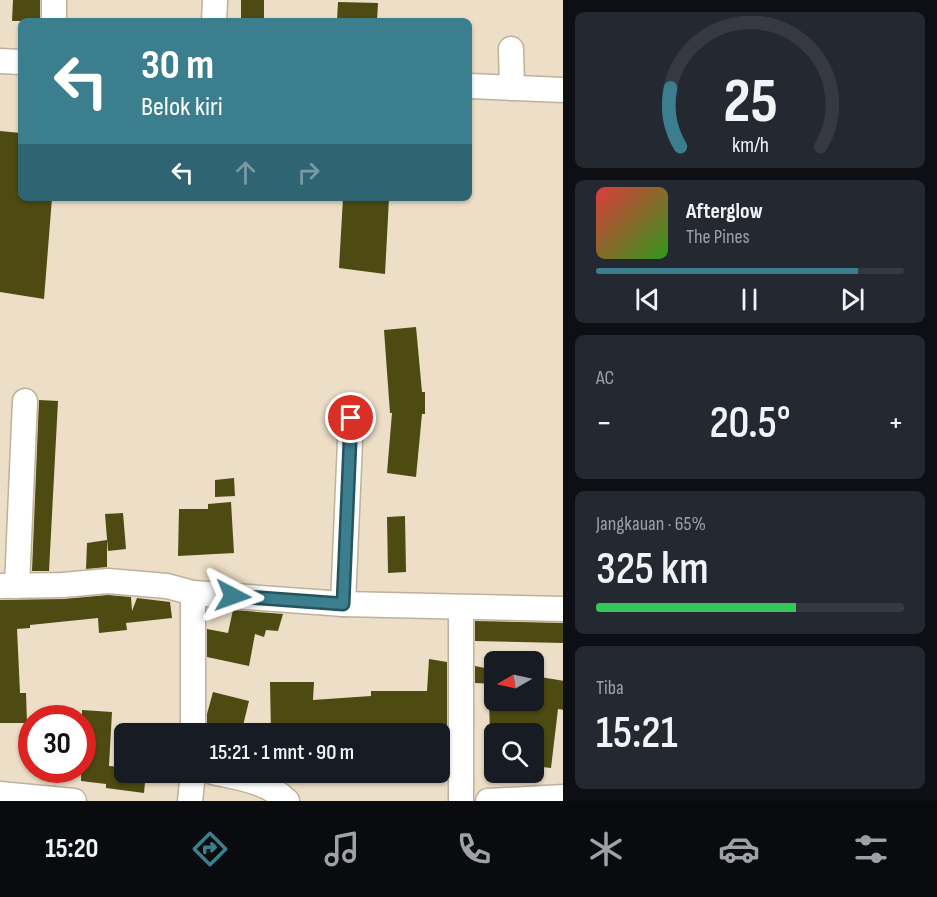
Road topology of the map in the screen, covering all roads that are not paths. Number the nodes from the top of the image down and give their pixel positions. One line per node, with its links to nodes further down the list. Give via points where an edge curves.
1 (54, 0): 3 (street)
2 (215, 0): 4 (street)
3 (54, 18)
4 (214, 18)
5 (511, 49): 9 (street)
6 (0, 61): 7 (street)
7 (18, 62)
8 (472, 86): 9 (street)
9 (512, 88): 10 (street)
10 (563, 90)
11 (25, 401): 13 (street)
12 (351, 418): 15 (street)
13 (9, 586): 14 (street, via 108,581 167,586)
14 (193, 593): 15 (street); 18 (street)
15 (343, 604): 16 (street)
16 (461, 607): 17 (street); 26 (street)
17 (563, 609)
18 (193, 723)
19 (192, 783): 24 (street)
20 (256, 783): 25 (street)
21 (0, 794): 23 (street)
22 (563, 797): 27 (street)
23 (74, 801)
24 (190, 801)
25 (286, 801)
26 (461, 801)
27 (488, 801)

